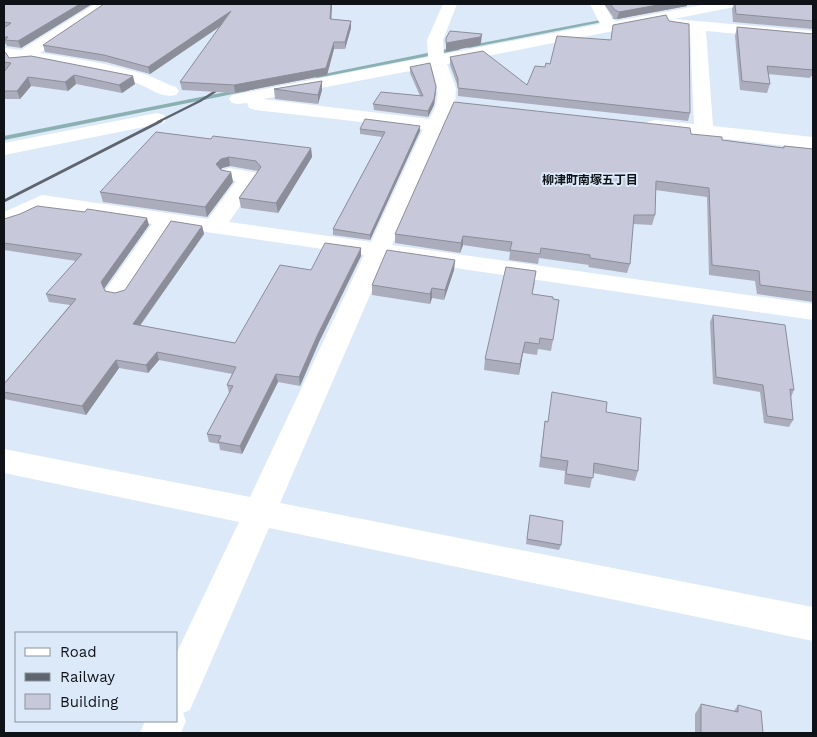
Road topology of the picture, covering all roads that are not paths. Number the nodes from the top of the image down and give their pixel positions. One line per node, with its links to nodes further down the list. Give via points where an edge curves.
1 (105, 4): 10 (street)
2 (450, 4): 11 (street, via 435,41)
3 (597, 4): 6 (street, via 606,21)
4 (729, 4): 5 (street)
5 (651, 20): 6 (street); 7 (street)
6 (615, 26): 11 (street)
7 (698, 26): 8 (street); 19 (street)
8 (813, 36)
9 (4, 53): 10 (street)
10 (25, 55): 12 (street); 13 (street, via 142,78 158,88)
11 (437, 61): 14 (street, via 446,79); 18 (street, via 238,99 244,103)
12 (4, 69)
13 (170, 90)
14 (447, 103): 15 (street); 18 (street)
15 (467, 105)
16 (158, 119): 21 (street)
17 (635, 124): 19 (street)
18 (435, 125): 26 (street)
19 (704, 131): 20 (street)
20 (813, 143)
21 (4, 150)
22 (230, 174): 25 (street, via 250,177)
23 (4, 220): 24 (street, via 42,202)
24 (166, 220): 25 (street); 27 (street)
25 (214, 227): 26 (street)
26 (379, 250): 28 (street); 30 (street)
27 (117, 291)
28 (813, 312)
29 (4, 461): 30 (street)
30 (260, 513): 31 (street); 32 (street)
31 (813, 624)
32 (178, 693)

